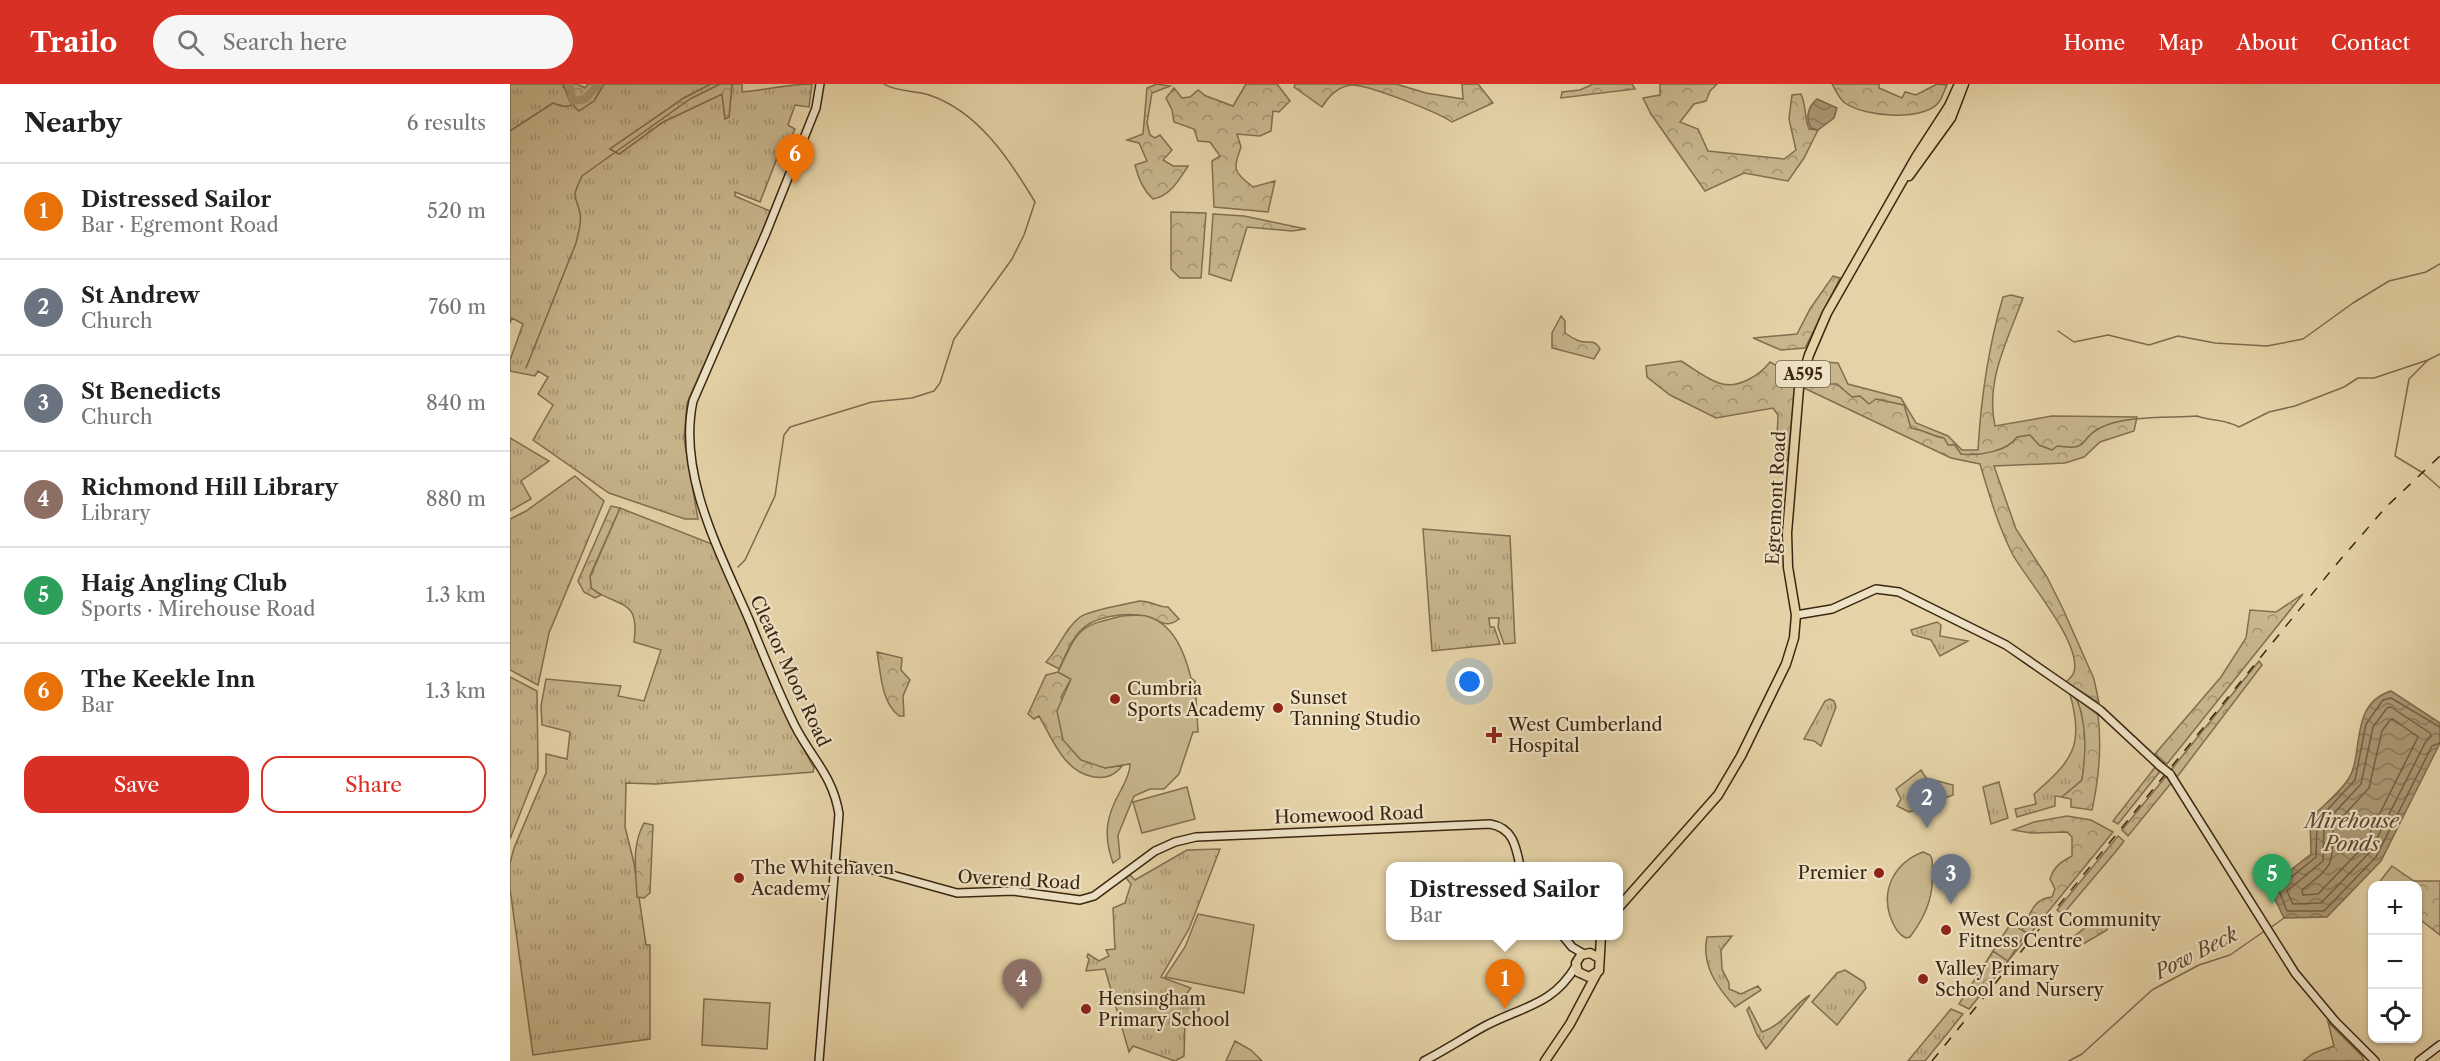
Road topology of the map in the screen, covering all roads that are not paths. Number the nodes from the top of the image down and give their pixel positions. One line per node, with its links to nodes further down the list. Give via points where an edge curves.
1 (820, 84): 8 (street, Cleator Moor Road, via 816,108 766,233 693,401 688,442 698,489 716,542 795,726 833,786 839,814)
2 (1959, 84): 4 (highway, Egremont Road / A595)
3 (1964, 84): 4 (highway, Egremont Road / A595, via 1951,118)
4 (1891, 201): 5 (highway, Egremont Road / A595, via 1827,313 1799,388 1787,542)
5 (1796, 615): 9 (highway, Egremont Road / A595, via 1786,664 1730,777 1703,814); 26 (street, bridge, via 1826,611 1876,589 1899,592 2000,641 2100,710 2170,774 2295,973 2335,1022)
6 (1155, 852): 7 (street, Homewood Road, via 1175,842 1223,835 1490,824 1511,835); 8 (street, Overend Road, via 1094,896 1071,901 1012,891 957,893)
7 (1519, 862)
8 (835, 863): 23 (street, Cleator Moor Road)
9 (1623, 903)
10 (1566, 940): 13 (street)
11 (1597, 940): 14 (highway)
12 (1601, 940): 15 (highway)
13 (1572, 947): 14 (street); 16 (street)
14 (1586, 953): 15 (highway); 16 (highway)
15 (1599, 958): 17 (highway)
16 (1576, 964): 18 (highway); 19 (street)
17 (1597, 973): 18 (highway); 20 (highway)
18 (1584, 976): 19 (street); 20 (highway)
19 (1566, 981): 24 (street, via 1546,1000 1491,1023)
20 (1585, 996): 25 (highway)
21 (2437, 1048): 22 (street); 27 (street)
22 (2440, 1058)
23 (819, 1061)
24 (1424, 1061)
25 (1545, 1061)
26 (2375, 1061)
27 (2419, 1061)

